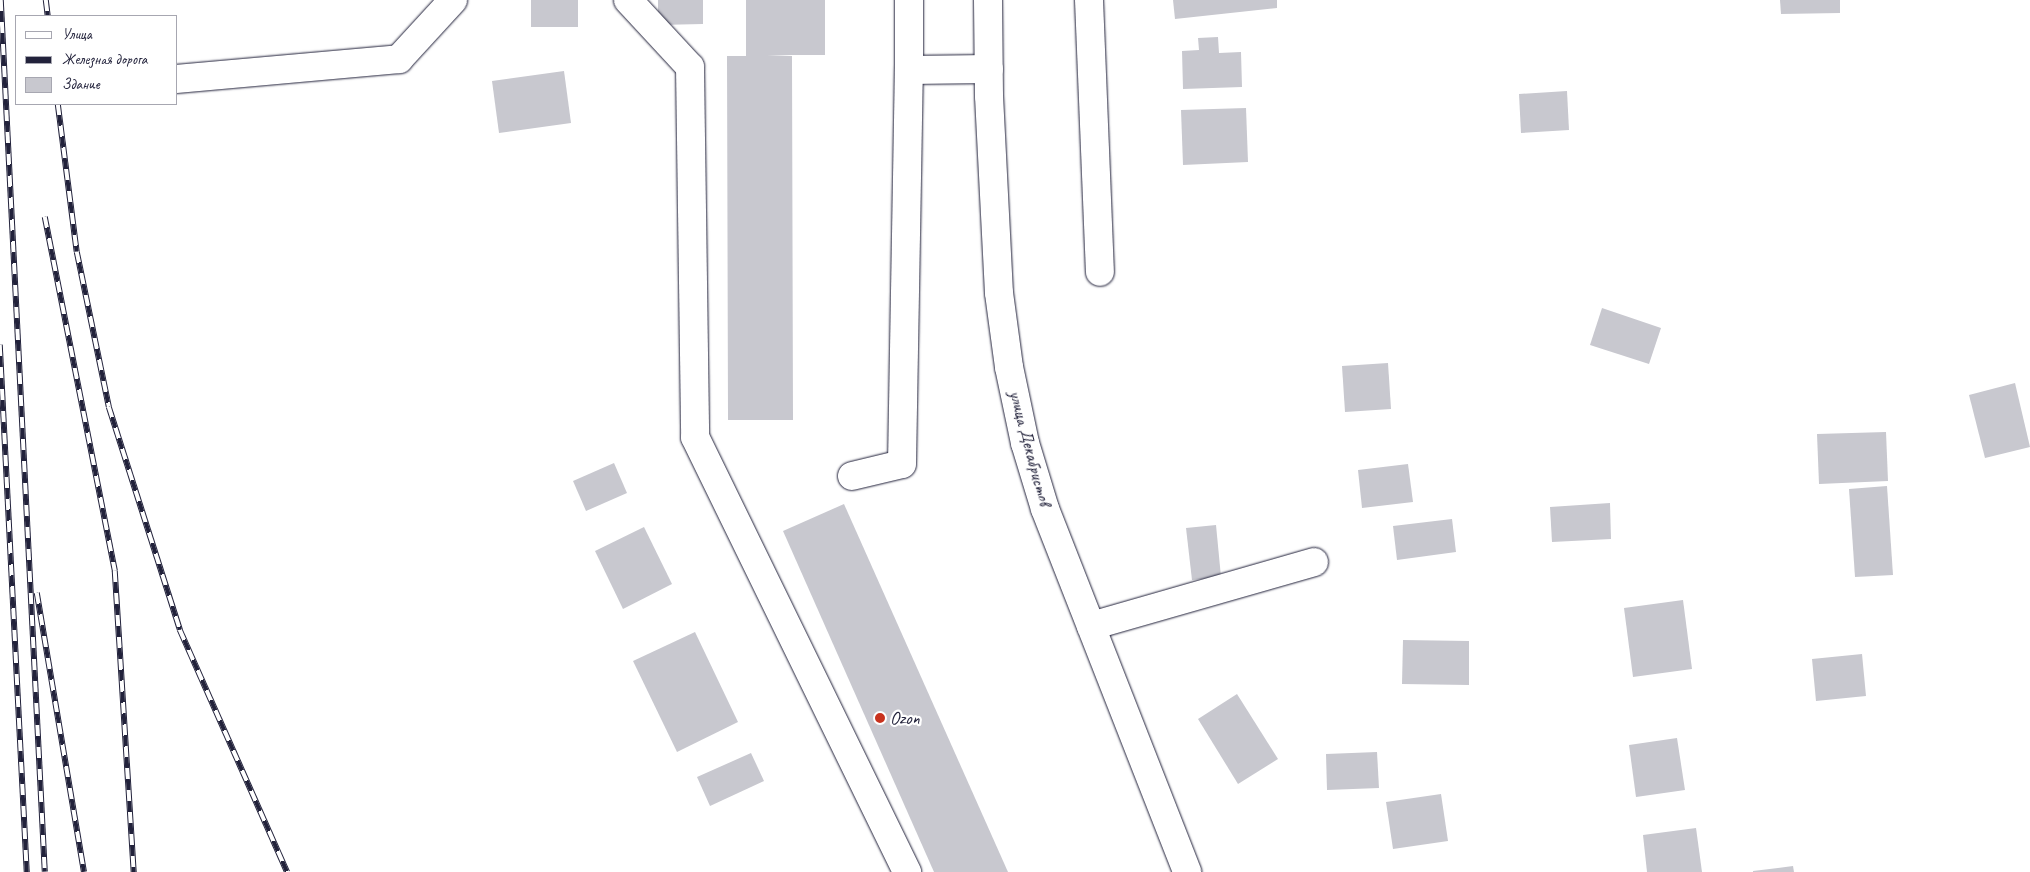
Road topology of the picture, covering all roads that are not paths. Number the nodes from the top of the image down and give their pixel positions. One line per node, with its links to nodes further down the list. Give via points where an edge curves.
1 (453, 0): 8 (main road, via 399,59)
2 (628, 0): 13 (main road, via 690,67 695,438)
3 (909, 0): 7 (main road)
4 (988, 0): 6 (main road, улица Декабристов)
5 (1089, 0): 9 (main road)
6 (988, 69): 7 (main road); 12 (main road, улица Декабристов, via 999,293 1009,367 1025,442 1046,510)
7 (909, 70): 10 (main road, via 902,464)
8 (178, 79)
9 (1100, 272)
10 (852, 476)
11 (1314, 562): 12 (main road)
12 (1091, 626): 14 (main road, улица Декабристов)
13 (907, 872)
14 (1187, 872)

